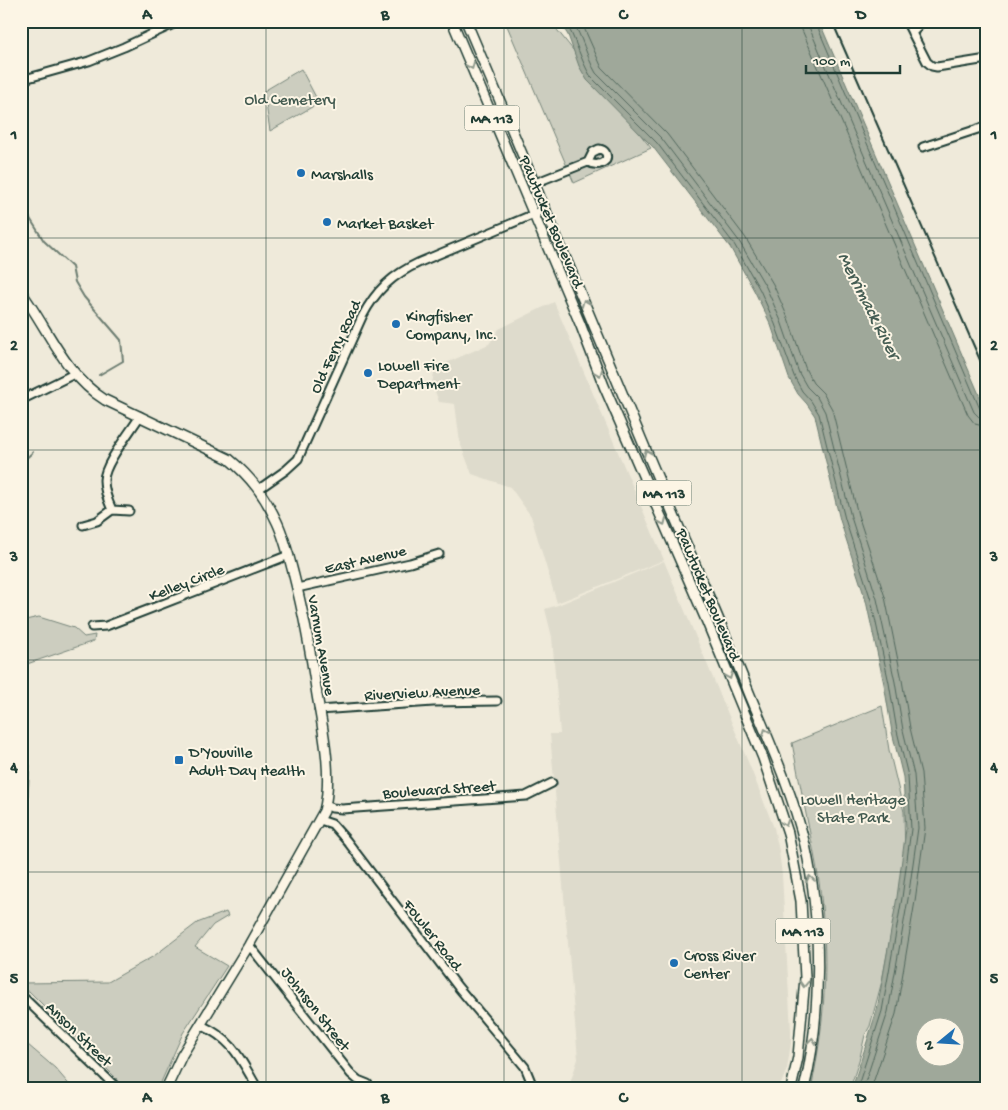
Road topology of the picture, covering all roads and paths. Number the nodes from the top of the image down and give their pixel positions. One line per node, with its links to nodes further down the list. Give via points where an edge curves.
1 (180, 21): 8 (street, via 89,61)
2 (452, 21): 14 (main road, Pawtucket Boulevard / MA 113, one-way to 14)
3 (466, 21): 12 (main road, Pawtucket Boulevard / MA 113)
4 (906, 21): 6 (street)
5 (918, 21): 6 (street, via 918,27)
6 (912, 34): 7 (street, via 926,62 932,66)
7 (987, 59)
8 (21, 80)
9 (987, 126): 10 (street)
10 (923, 146)
11 (588, 162): 12 (street)
12 (535, 183): 13 (main road, Pawtucket Boulevard / MA 113)
13 (546, 209): 14 (street, Old Ferry Road); 41 (main road, Pawtucket Boulevard / MA 113, one-way to 13, via 815,1019 817,981 812,884 804,844 772,748 734,654)
14 (534, 215): 19 (street, Old Ferry Road, via 420,262 390,279 370,301 298,459); 40 (main road, Pawtucket Boulevard / MA 113, one-way to 40, via 763,758 788,833 801,901 804,978 798,1057)
15 (21, 292): 16 (main road, Varnum Avenue)
16 (74, 374): 17 (street); 18 (main road, Varnum Avenue, via 97,395)
17 (21, 400)
18 (140, 416): 19 (main road, Varnum Avenue, via 229,459 246,472); 20 (street, via 108,466 104,478)
19 (259, 489): 24 (main road, Varnum Avenue, via 277,522)
20 (112, 510): 21 (street); 22 (street)
21 (130, 511)
22 (83, 525)
23 (439, 554): 25 (street, East Avenue)
24 (289, 555): 25 (main road, Varnum Avenue); 26 (street, Kelley Circle, via 106,626)
25 (297, 588): 28 (main road, Varnum Avenue)
26 (92, 627)
27 (497, 701): 28 (street, Riverview Avenue)
28 (319, 710): 30 (main road, Varnum Avenue, via 327,781)
29 (552, 783): 30 (street, Boulevard Street, via 526,796 342,809)
30 (326, 805): 31 (main road, Varnum Avenue)
31 (320, 820): 32 (main road, Varnum Avenue); 39 (street, Fowler Road, via 332,824 341,834 458,987 525,1067)
32 (249, 944): 34 (main road, Varnum Avenue); 35 (street, Johnson Street, via 351,1074)
33 (23, 997): 36 (street, Anson Street)
34 (200, 1025): 37 (main road, Varnum Avenue); 38 (street, via 223,1038 238,1053)
35 (368, 1084)
36 (118, 1089)
37 (166, 1089)
38 (258, 1089)
39 (534, 1089)
40 (791, 1089)
41 (804, 1089)

